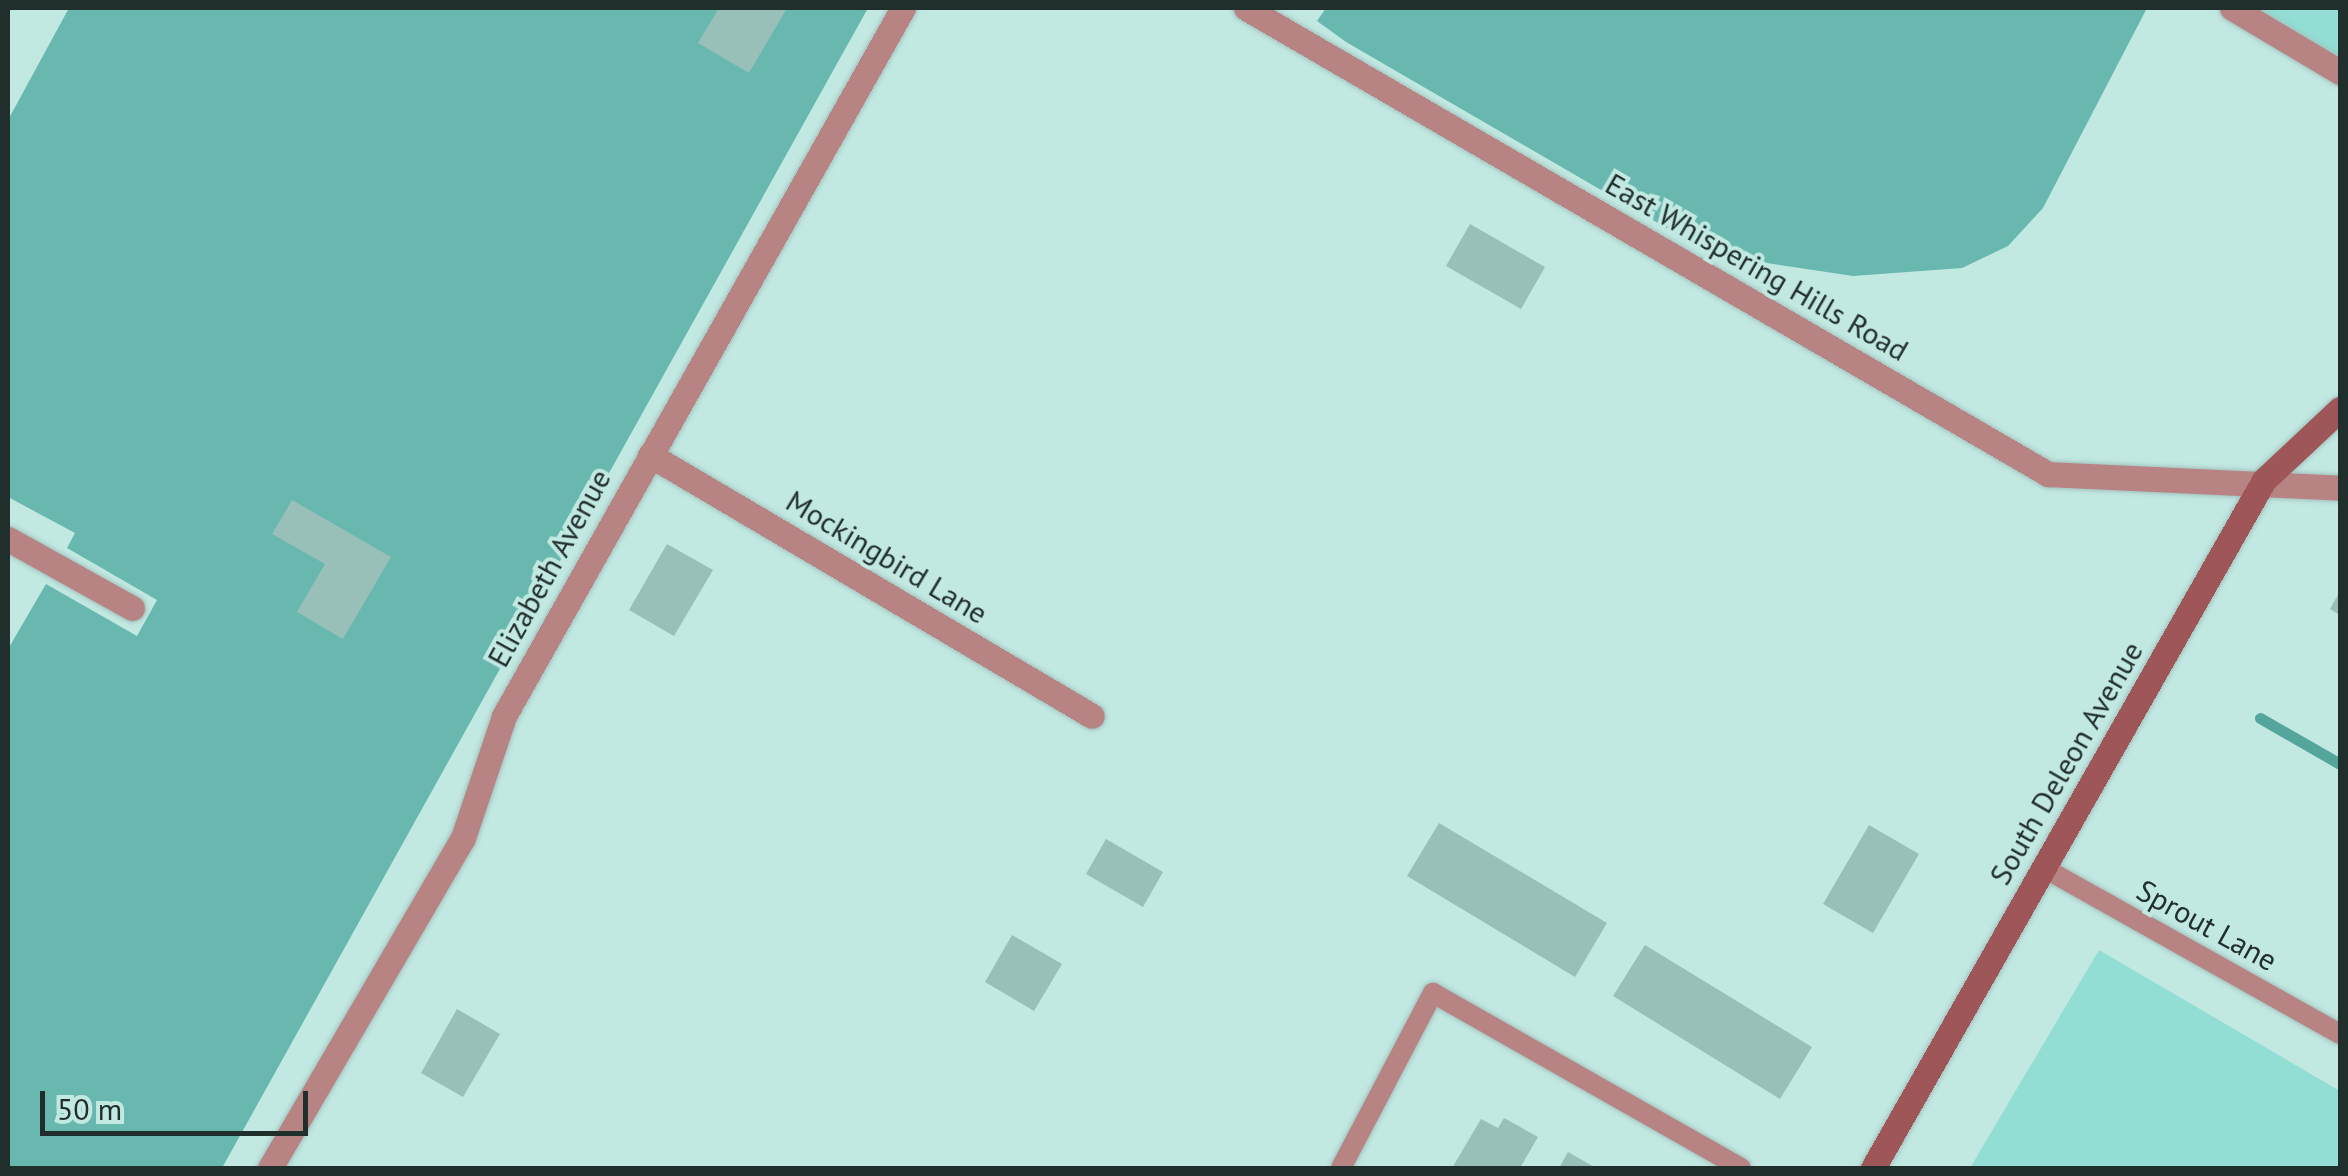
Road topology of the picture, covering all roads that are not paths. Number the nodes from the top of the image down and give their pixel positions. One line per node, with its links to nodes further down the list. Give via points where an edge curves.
1 (903, 8): 6 (street, Elizabeth Avenue)
2 (1246, 8): 7 (street, East Whispering Hills Road, via 2048,474)
3 (2232, 8): 4 (street)
4 (2340, 72)
5 (2340, 409): 7 (street, South Deleon Avenue)
6 (650, 455): 11 (street, Mockingbird Lane); 14 (street, Elizabeth Avenue, via 504,716 463,838)
7 (2264, 480): 8 (street, East Whispering Hills Road); 12 (street, South Deleon Avenue)
8 (2340, 488)
9 (8, 539): 10 (street)
10 (132, 608)
11 (1092, 716)
12 (2044, 868): 13 (lane, Sprout Lane); 17 (street, South Deleon Avenue)
13 (2340, 1034)
14 (270, 1168)
15 (1341, 1168): 16 (lane, via 1433,993)
16 (1742, 1168)
17 (1873, 1168)

